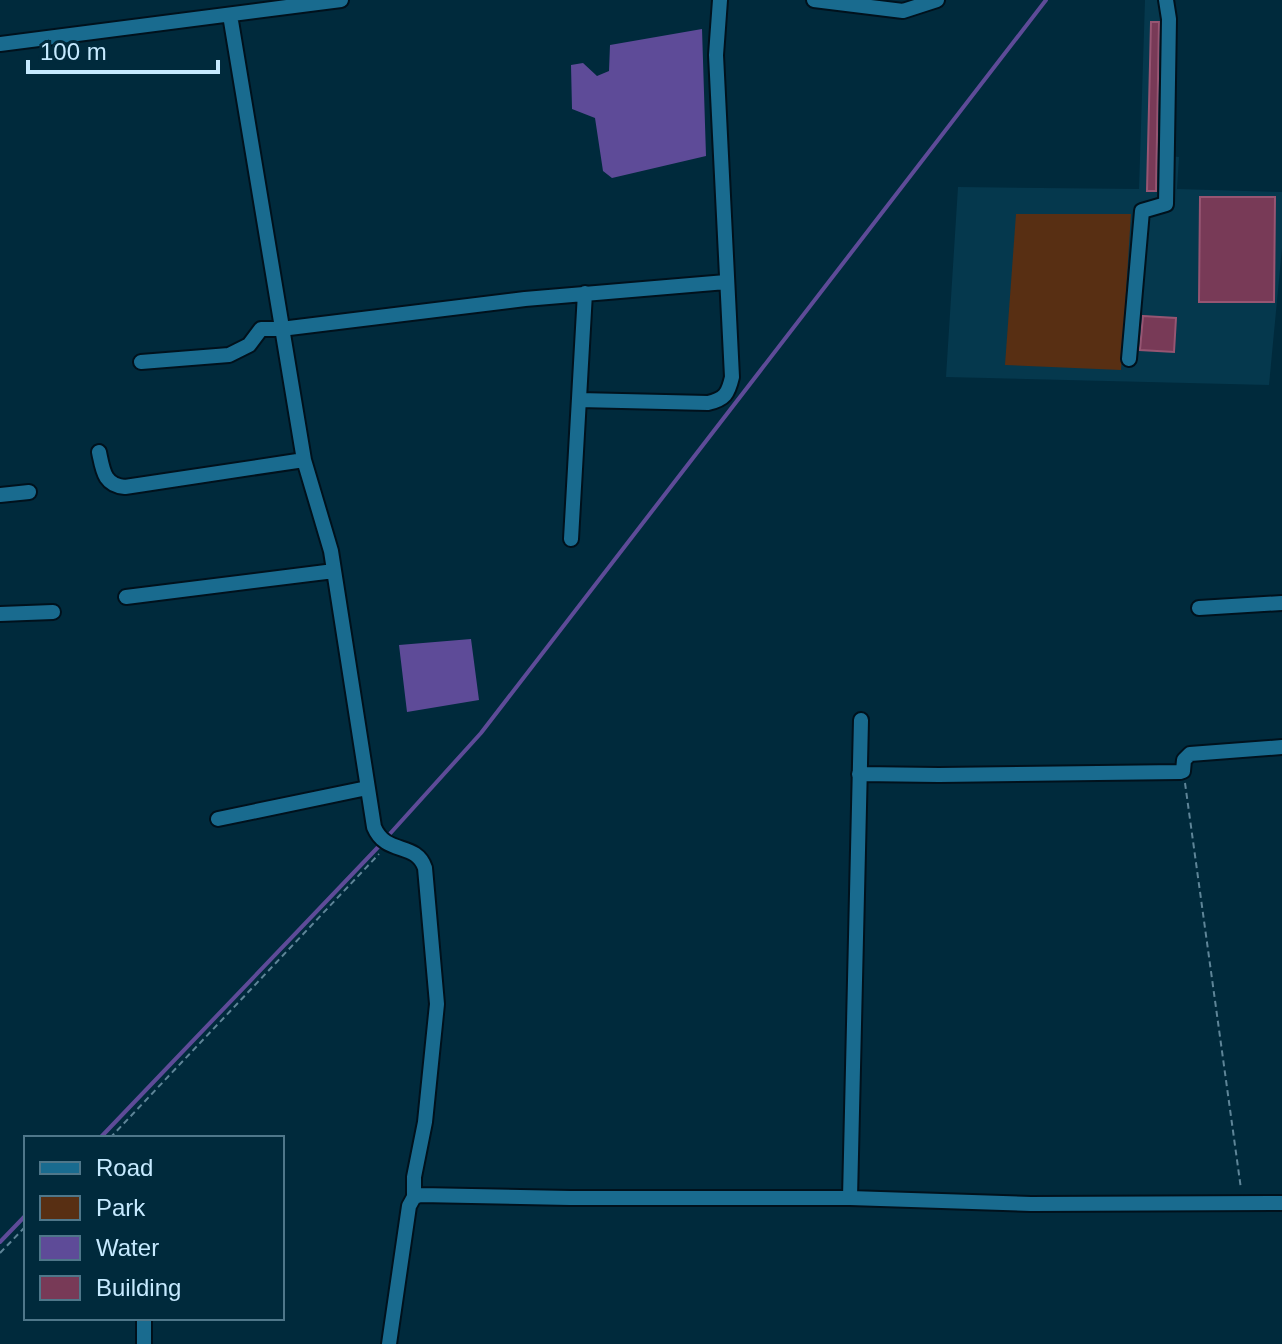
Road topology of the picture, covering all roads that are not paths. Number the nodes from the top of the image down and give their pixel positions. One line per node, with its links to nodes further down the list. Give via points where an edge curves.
1 (341, 0): 6 (street)
2 (720, 0): 10 (street, via 716,55)
3 (814, 0): 7 (street)
4 (937, 0): 7 (street, via 903,11)
5 (1166, 0): 13 (street, via 1166,204 1142,211)
6 (282, 4): 8 (street)
7 (865, 4)
8 (230, 15): 9 (street); 12 (street)
9 (0, 44)
10 (726, 282): 11 (street); 15 (street, via 732,377 722,400)
11 (585, 293): 12 (street); 15 (street)
12 (281, 329): 14 (street, via 261,329 249,345 229,355); 17 (street)
13 (1129, 359)
14 (141, 362)
15 (579, 400): 20 (street)
16 (99, 452): 17 (street, via 107,481 125,487)
17 (304, 460): 21 (street)
18 (29, 492): 19 (street)
19 (0, 495)
20 (571, 539)
21 (334, 571): 22 (street); 30 (street)
22 (126, 597)
23 (1282, 603): 24 (street)
24 (1199, 608)
25 (53, 612): 26 (street)
26 (0, 614)
27 (861, 720): 29 (street)
28 (1282, 747): 29 (street, via 1190,754 1183,771)
29 (859, 774): 33 (street)
30 (367, 788): 31 (street); 32 (street, via 384,842 416,853 425,868 437,1004)
31 (218, 819)
32 (414, 1197): 33 (street); 37 (street)
33 (850, 1198): 34 (street)
34 (1282, 1203)
35 (144, 1320): 36 (street)
36 (144, 1344)
37 (389, 1344)

